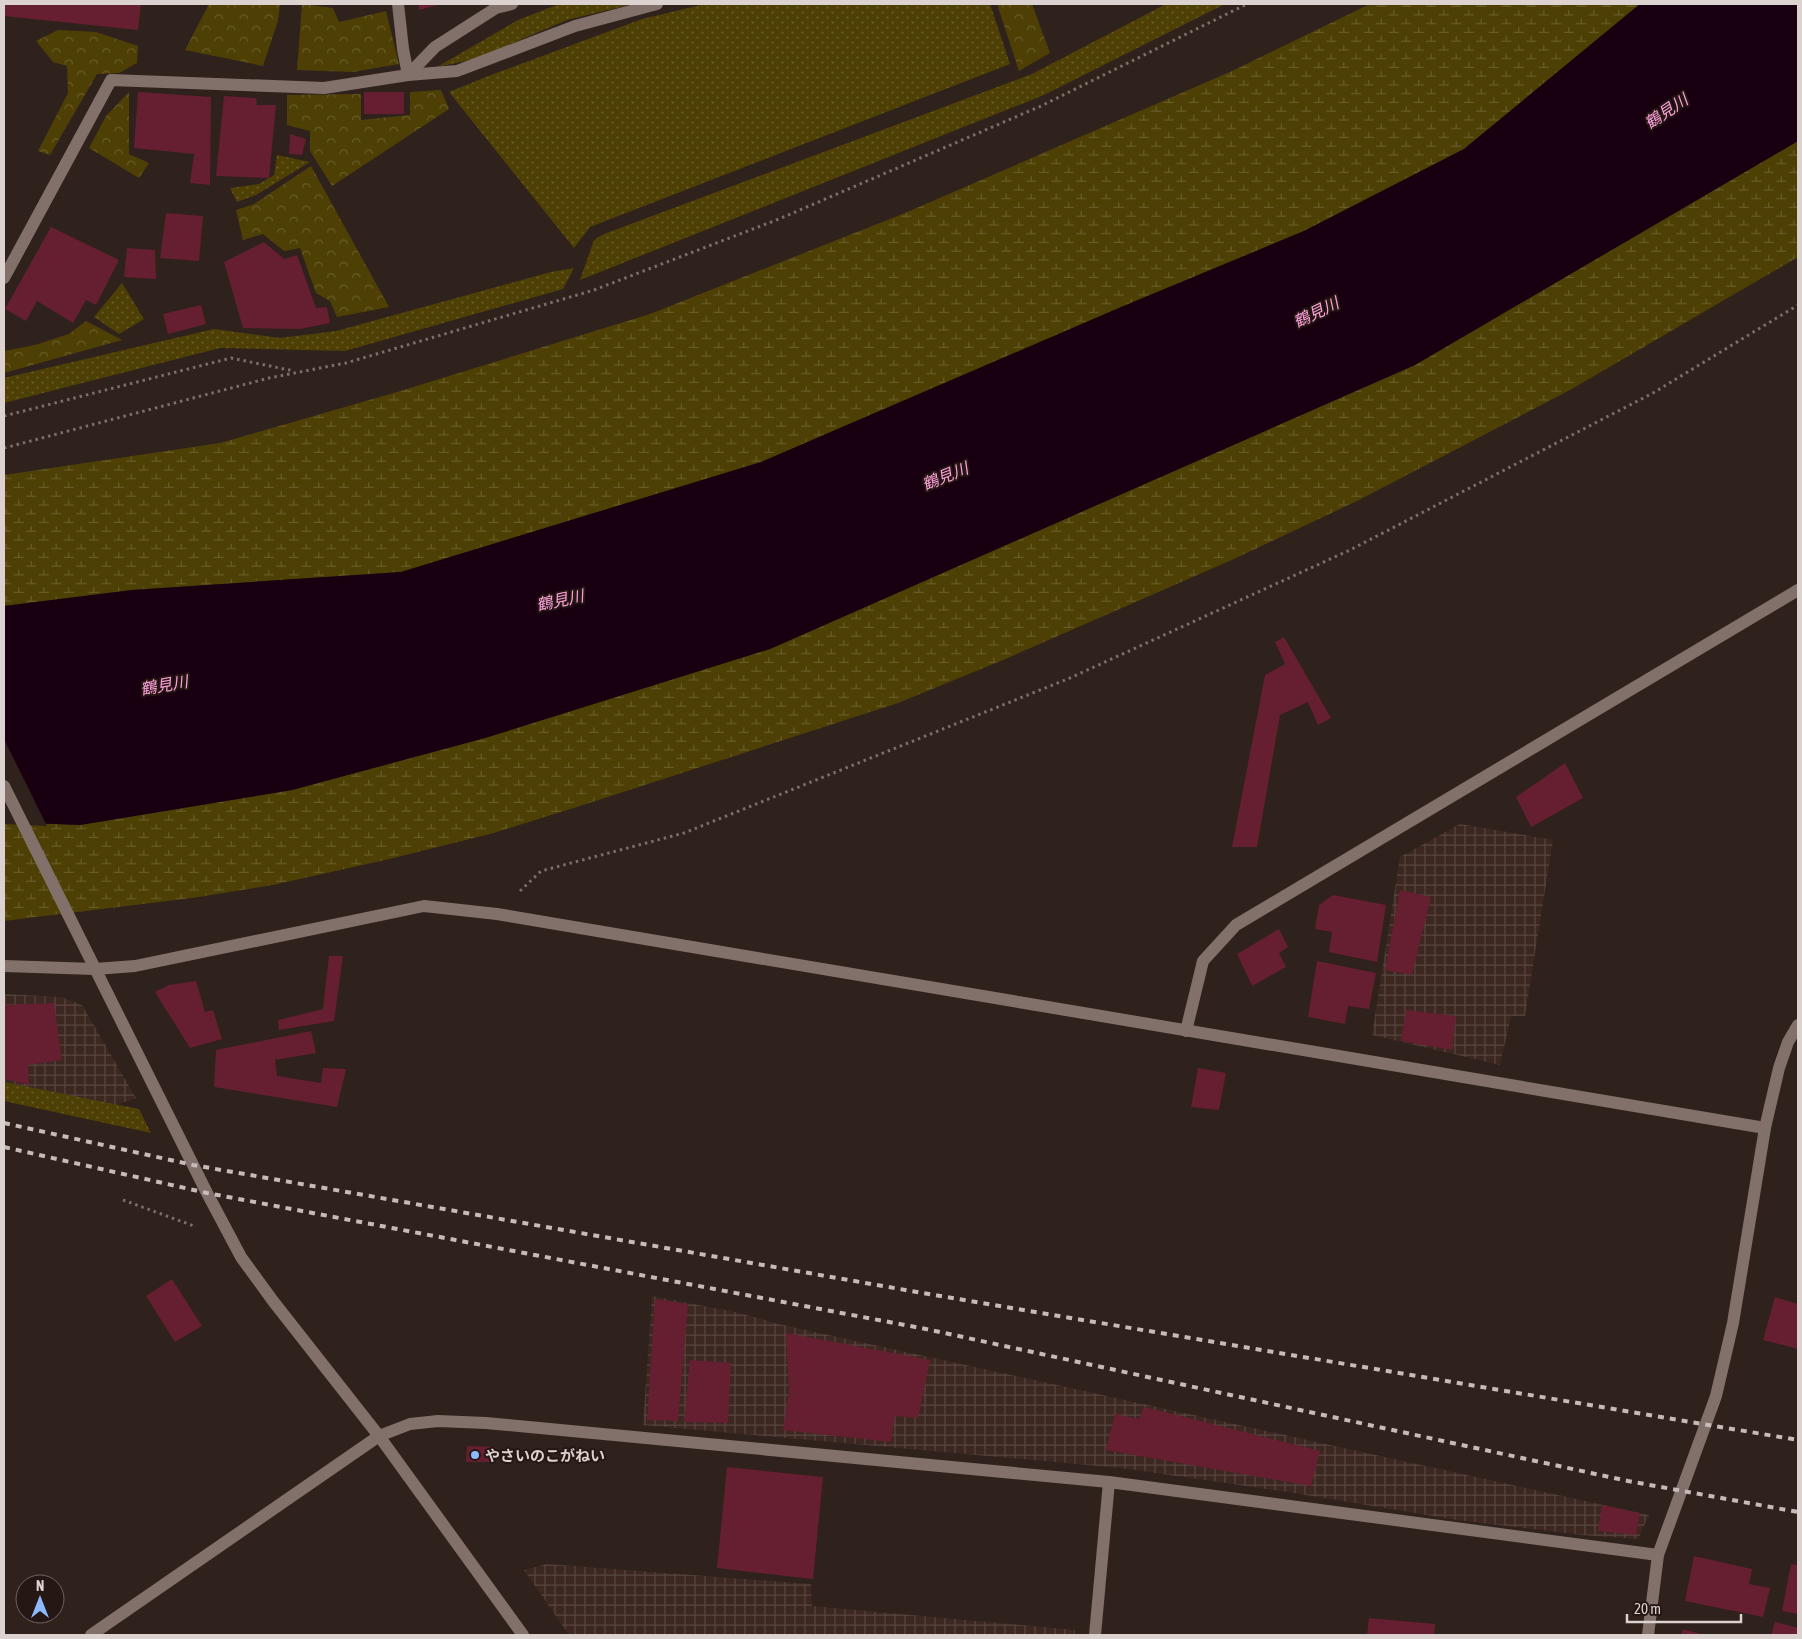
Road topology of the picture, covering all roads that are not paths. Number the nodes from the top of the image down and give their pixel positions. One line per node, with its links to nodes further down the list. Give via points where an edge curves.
1 (398, 4): 4 (street)
2 (512, 4): 4 (street, via 496,8 435,47)
3 (657, 4): 4 (street, via 575,26 457,71)
4 (408, 75): 5 (street, via 324,88 111,80)
5 (4, 278)
6 (1798, 590): 11 (street, via 1236,925 1203,961)
7 (4, 786): 9 (street)
8 (4, 966): 9 (street)
9 (95, 969): 11 (street, via 135,966 424,906 497,914); 13 (street, via 241,1257)
10 (1798, 1025): 12 (street, via 1779,1068)
11 (1186, 1031): 12 (street)
12 (1766, 1128): 15 (street, via 1716,1396)
13 (379, 1436): 14 (street, via 410,1424 438,1421 486,1423); 16 (street); 17 (street)
14 (1109, 1482): 15 (street); 18 (street)
15 (1658, 1556): 19 (street)
16 (91, 1635)
17 (523, 1635)
18 (1095, 1635)
19 (1648, 1635)

